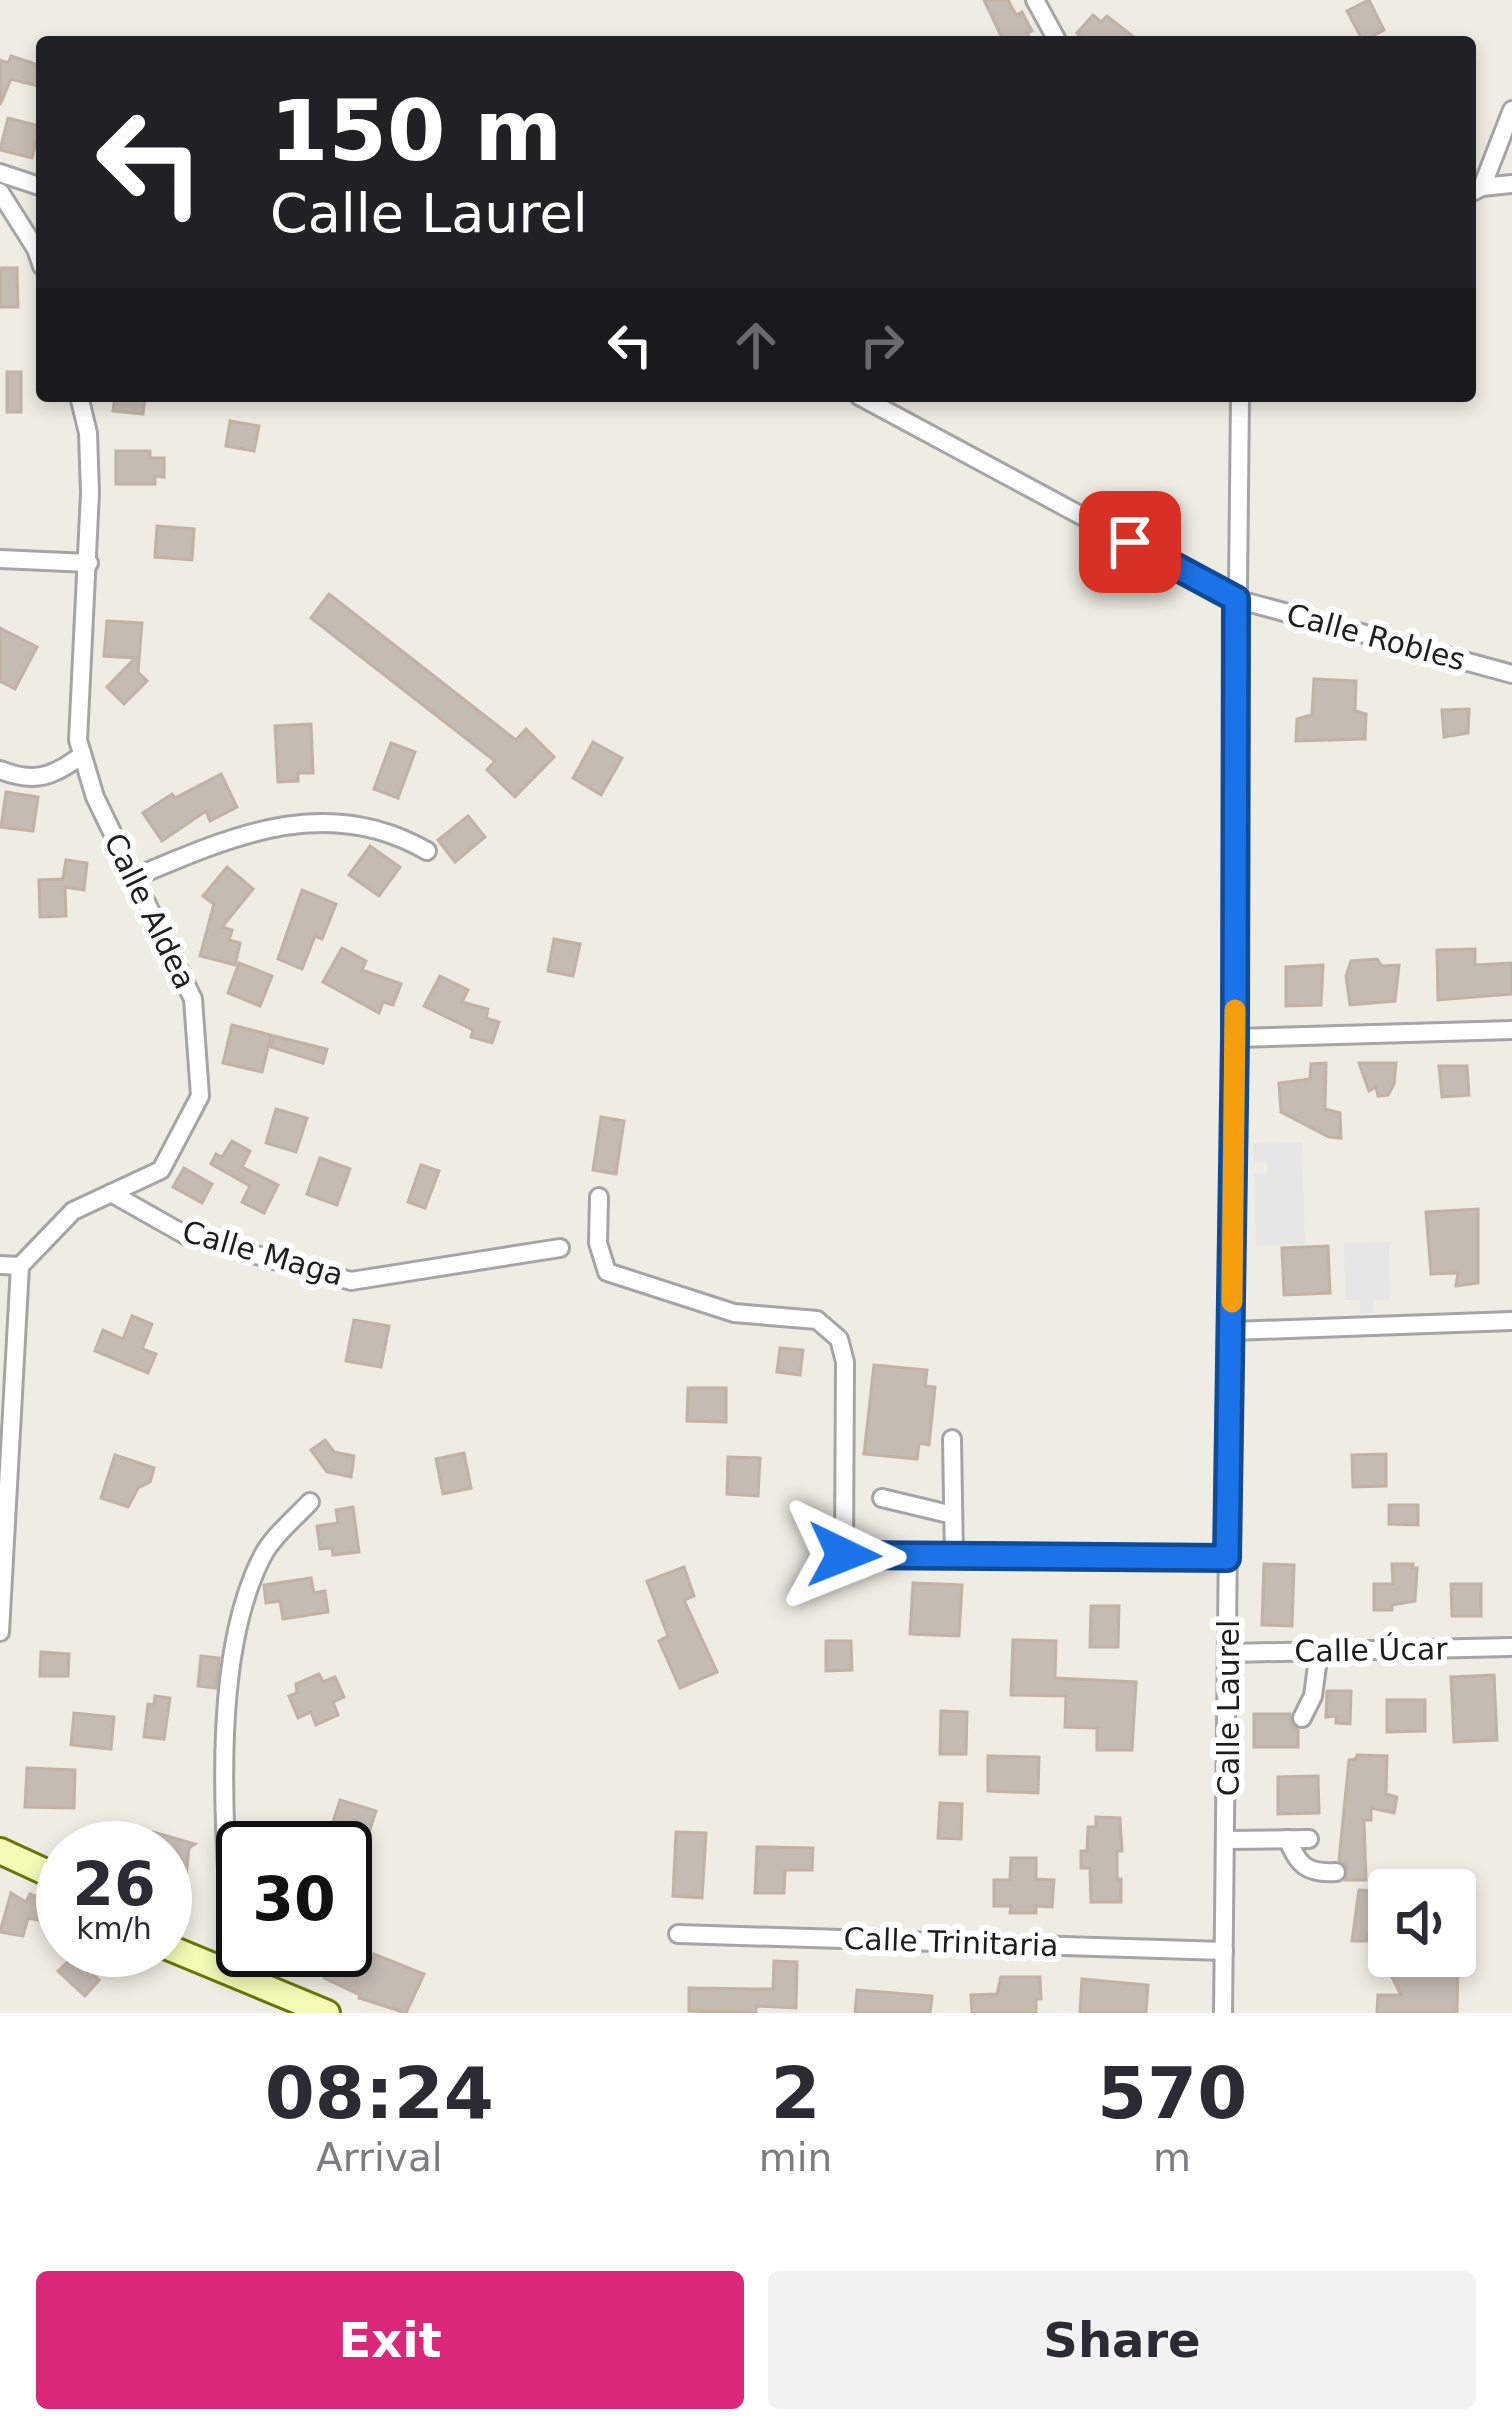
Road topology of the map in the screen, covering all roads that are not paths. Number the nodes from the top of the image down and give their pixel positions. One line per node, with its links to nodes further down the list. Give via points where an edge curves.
1 (1035, 0): 2 (street)
2 (1055, 36)
3 (1512, 110): 7 (street)
4 (0, 173): 6 (street)
5 (1512, 184): 7 (street)
6 (36, 185)
7 (1476, 190)
8 (0, 191): 9 (street)
9 (36, 248)
10 (80, 402): 14 (street, Calle Aldea)
11 (870, 402): 15 (street, Calle Robles)
12 (1240, 402): 15 (street, Calle Laurel)
13 (0, 559): 14 (street)
14 (89, 563): 17 (street, Calle Aldea)
15 (1236, 599): 16 (street, Calle Robles); 22 (street, Calle Laurel)
16 (1512, 674)
17 (82, 754): 18 (street, via 55,776); 20 (street, Calle Aldea)
18 (0, 770)
19 (427, 851): 20 (street, via 368,824 280,825)
20 (135, 877): 23 (street, Calle Aldea, via 194,999 200,1096 161,1170)
21 (1512, 1030): 22 (street)
22 (1235, 1038): 29 (street, Calle Laurel)
23 (111, 1193): 25 (street, Calle Maga, via 187,1236 351,1281); 27 (street, Calle Aldea, via 73,1211)
24 (599, 1196): 34 (street, via 607,1272 734,1313 817,1320 839,1339 844,1555)
25 (560, 1248)
26 (0, 1264): 27 (street)
27 (20, 1266): 36 (street)
28 (1512, 1321): 29 (street)
29 (1232, 1331): 35 (street, Calle Laurel)
30 (952, 1439): 33 (street)
31 (882, 1498): 33 (street)
32 (310, 1502): 41 (street, via 265,1551 246,1592 224,1768)
33 (953, 1515): 34 (street)
34 (954, 1557): 35 (street)
35 (1227, 1558): 39 (street, Calle Laurel)
36 (0, 1632)
37 (1512, 1648): 38 (street, Calle Úcar)
38 (1319, 1651): 39 (street, Calle Úcar); 40 (street)
39 (1230, 1652): 44 (street, Calle Laurel)
40 (1302, 1718)
41 (226, 1821)
42 (1287, 1839): 43 (street); 44 (street); 47 (street, via 1304,1869)
43 (1310, 1839)
44 (1226, 1840): 49 (street, Calle Laurel)
45 (0, 1851): 46 (street)
46 (36, 1868)
47 (1336, 1872)
48 (678, 1934): 49 (street, Calle Trinitaria)
49 (1224, 1951): 52 (street, Calle Laurel)
50 (239, 1977): 51 (street)
51 (326, 2013)
52 (1223, 2013)

